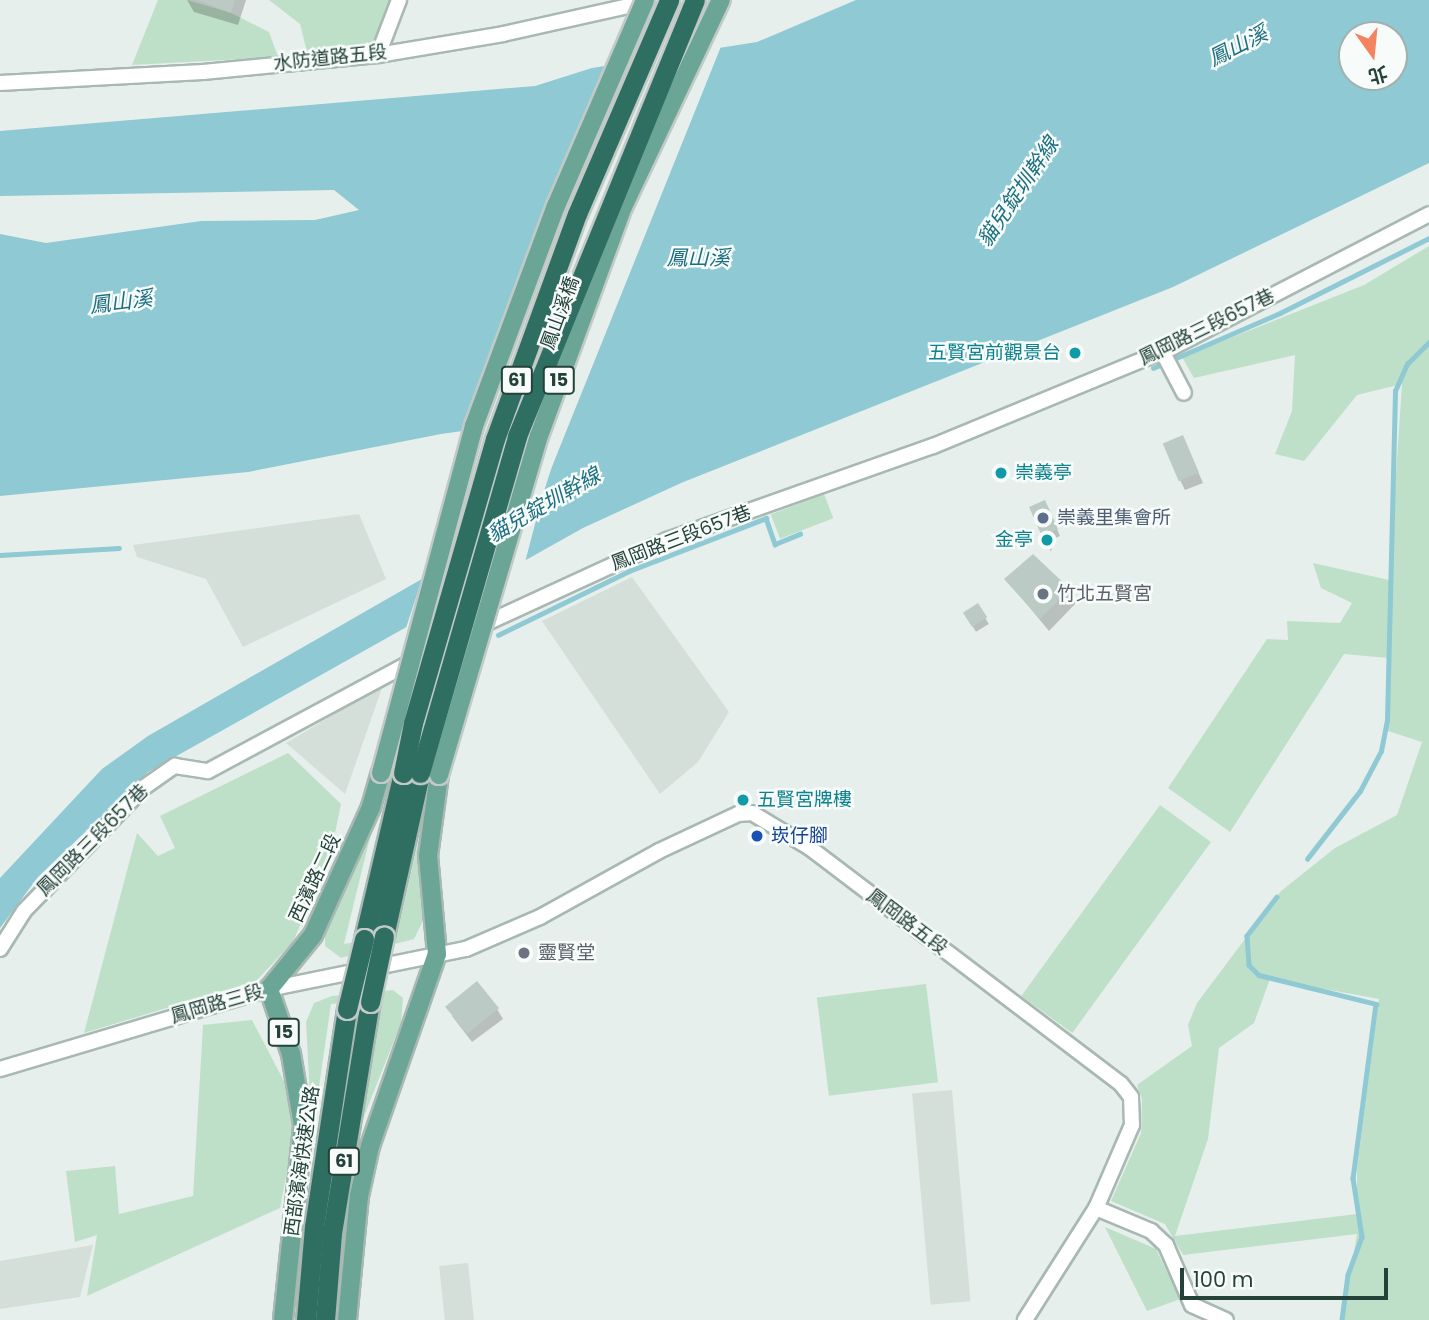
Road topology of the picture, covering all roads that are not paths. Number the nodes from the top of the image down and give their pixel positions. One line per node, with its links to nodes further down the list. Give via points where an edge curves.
1 (400, 0): 7 (street)
2 (645, 0): 15 (main road, 西濱路二段 / 15, bridge, via 556,206 474,426 372,807 313,935)
3 (655, 0): 7 (street, 水防道路五段, via 503,34)
4 (668, 0): 12 (highway, 鳳山溪橋 / 61, bridge, via 577,214 495,439 413,723)
5 (695, 0): 12 (highway, 鳳山溪橋 / 61, bridge, via 517,436)
6 (721, 0): 12 (main road, 鳳山溪橋 / 15, bridge, via 623,207)
7 (378, 55): 8 (street, 水防道路五段, via 203,72)
8 (0, 83)
9 (1429, 214): 10 (street, 鳳岡路三段657巷)
10 (1162, 351): 11 (street); 13 (street, 鳳岡路三段657巷, via 933,446 667,540 496,617 208,771 175,766 143,788 81,850 23,911)
11 (1184, 393)
12 (421, 774): 14 (main road, 15); 19 (highway, 西部濱海快速公路 / 61, bridge, via 364,939 347,1009 314,1227); 20 (highway, 西部濱海快速公路 / 61, bridge, via 370,1002 332,1233)
13 (0, 949)
14 (437, 954): 15 (street, 鳳岡路三段); 17 (street, 鳳岡路五段, via 466,949 540,917 659,852 738,814 752,813 810,848 1127,1090 1133,1104 1132,1125); 21 (main road, 15, via 370,1146 359,1196)
15 (269, 989): 16 (street, 鳳岡路三段); 18 (main road, 15, via 291,1054 303,1125)
16 (0, 1069)
17 (1096, 1208): 22 (street, 鳳岡路五段); 23 (street, via 1151,1231 1166,1245 1192,1306)
18 (283, 1320)
19 (306, 1320)
20 (325, 1320)
21 (347, 1320)
22 (1025, 1320)
23 (1226, 1320)

